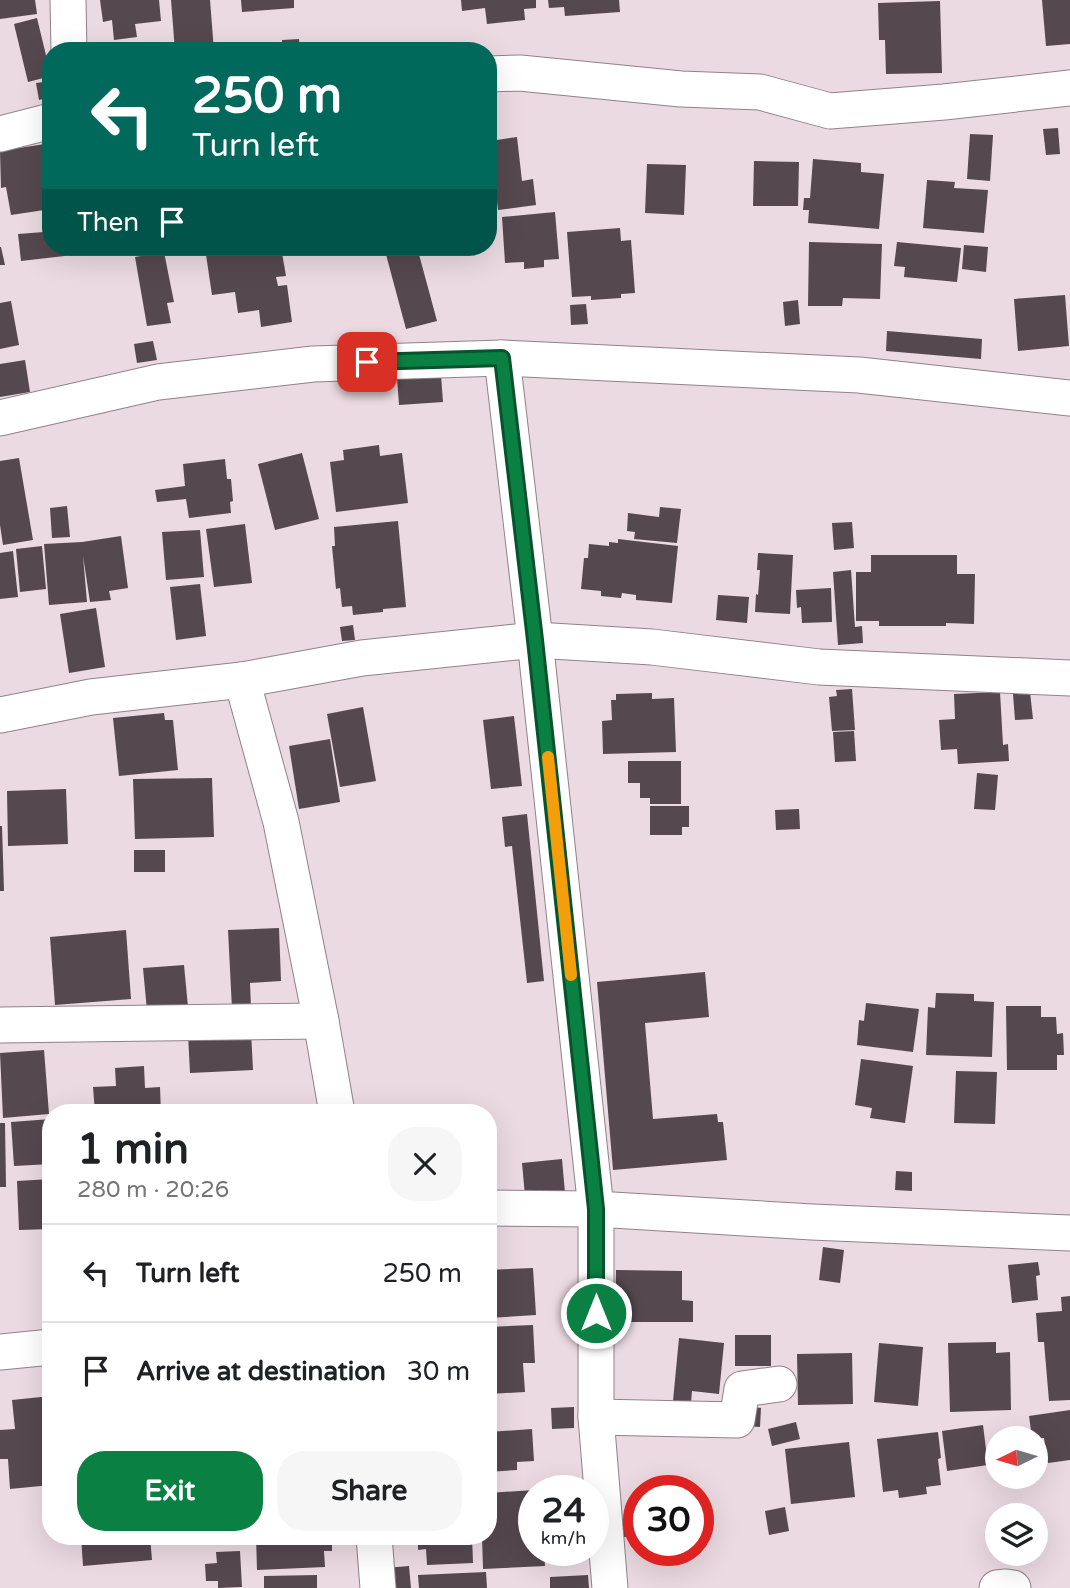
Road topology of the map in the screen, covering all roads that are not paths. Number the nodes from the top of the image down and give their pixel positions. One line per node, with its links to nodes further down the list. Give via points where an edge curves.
1 (68, 0): 2 (street)
2 (69, 42)
3 (497, 74): 4 (street, via 760,92 830,111)
4 (1070, 88)
5 (42, 123): 6 (street)
6 (0, 134)
7 (502, 358): 8 (street, via 859,375); 9 (street, via 313,364 222,374 158,382); 10 (street)
8 (1070, 398)
9 (0, 418)
10 (535, 640): 11 (street, via 652,647 819,667); 12 (street, via 362,658); 18 (street)
11 (1070, 678)
12 (242, 680): 13 (street, via 91,697); 14 (street, via 281,822)
13 (0, 715)
14 (321, 1021): 15 (street); 16 (street)
15 (0, 1025)
16 (335, 1104)
17 (497, 1208): 18 (street)
18 (596, 1209): 19 (street); 23 (street)
19 (1070, 1233)
20 (42, 1348): 21 (street)
21 (0, 1352)
22 (779, 1384): 23 (street, via 742,1389 737,1420)
23 (596, 1417): 26 (street)
24 (375, 1545): 25 (street)
25 (378, 1588)
26 (610, 1588)
27 (996, 1588): 28 (street)
28 (1013, 1588)

